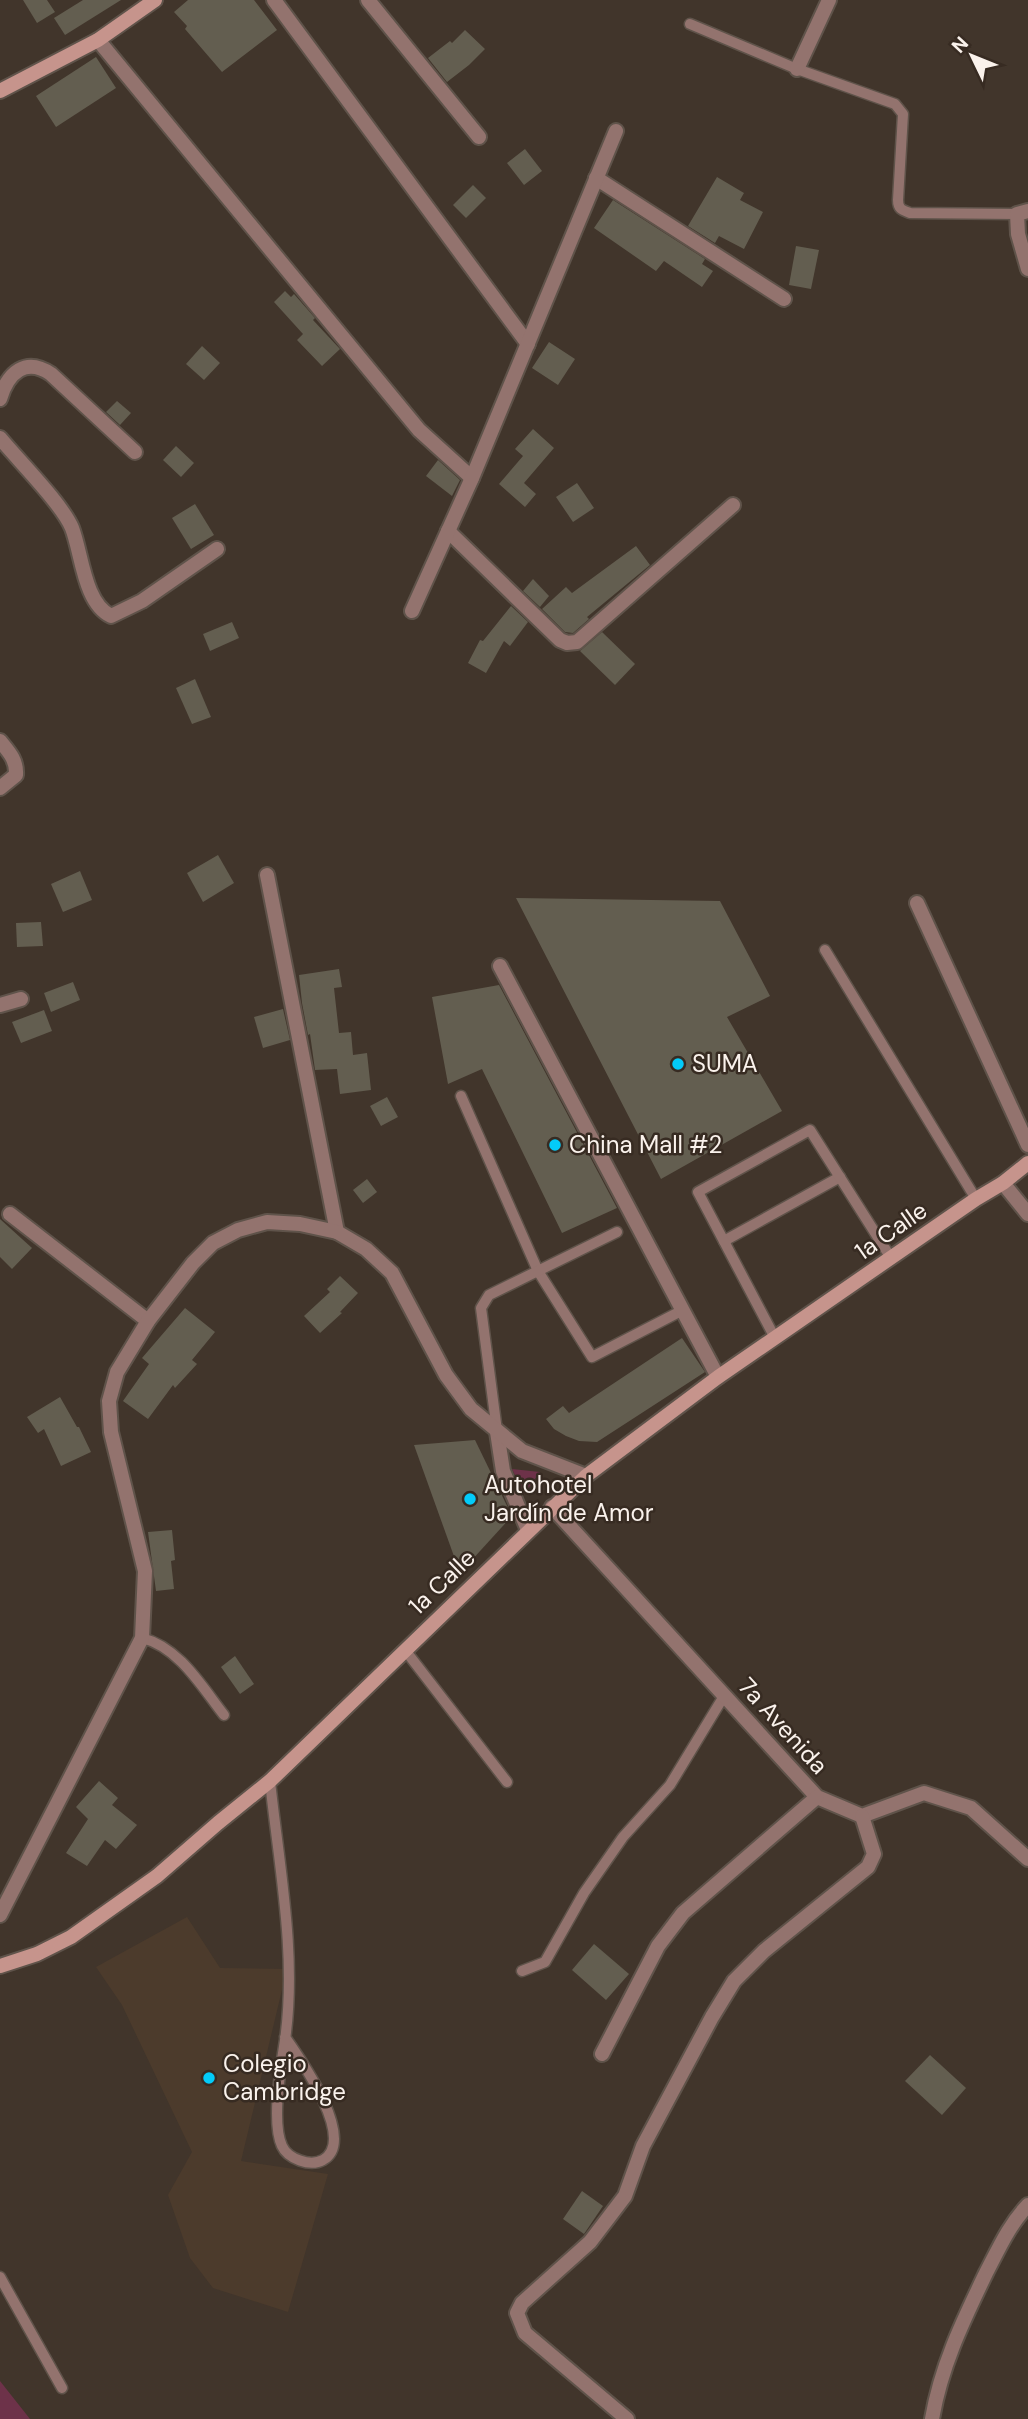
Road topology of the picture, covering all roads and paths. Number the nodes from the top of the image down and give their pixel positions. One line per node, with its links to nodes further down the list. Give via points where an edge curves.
1 (155, 0): 6 (main road)
2 (274, 0): 15 (street)
3 (368, 0): 10 (street)
4 (829, 0): 7 (street)
5 (690, 24): 7 (lane)
6 (98, 40): 8 (main road); 19 (street, via 419,429)
7 (797, 69): 12 (lane, via 895,104 903,114 898,200 902,211)
8 (0, 91)
9 (616, 131): 11 (street)
10 (479, 137)
11 (597, 178): 14 (street); 15 (street)
12 (1023, 212): 13 (street, via 1018,234)
13 (1028, 270)
14 (784, 299)
15 (528, 344): 19 (street)
16 (0, 398): 18 (street, via 7,380 18,371 40,367)
17 (0, 438): 22 (street, via 71,526 94,598 111,616 142,601)
18 (135, 452)
19 (472, 478): 21 (street)
20 (733, 505): 21 (street, via 572,643 560,640)
21 (448, 531): 23 (street)
22 (217, 549)
23 (412, 611)
24 (0, 741): 25 (street, via 17,766 16,775)
25 (0, 788)
26 (267, 875): 40 (street)
27 (917, 903): 33 (street)
28 (825, 950): 37 (lane)
29 (500, 966): 45 (street)
30 (21, 999): 31 (street)
31 (0, 1005)
32 (461, 1096): 44 (lane)
33 (1028, 1145)
34 (1028, 1163): 36 (main road, 1a Calle)
35 (840, 1177): 42 (lane); 42 (lane, via 810,1130 698,1192); 43 (lane)
36 (1003, 1184): 37 (main road, 1a Calle); 39 (street)
37 (976, 1199): 43 (main road, 1a Calle)
38 (10, 1214): 46 (street)
39 (1028, 1214)
40 (337, 1232): 46 (street, via 267,1222 238,1230 193,1262); 49 (street, via 366,1249 392,1273 446,1375 471,1409)
41 (617, 1232): 44 (lane)
42 (724, 1241): 47 (lane)
43 (891, 1258): 47 (main road, 1a Calle)
44 (538, 1271): 45 (lane, via 592,1357); 49 (lane, via 489,1295 481,1308)
45 (683, 1310): 48 (street)
46 (148, 1321): 53 (street, via 117,1373 109,1401 111,1432 145,1571)
47 (775, 1338): 48 (main road, 1a Calle)
48 (718, 1377): 50 (main road, 1a Calle)
49 (497, 1432): 50 (street, via 522,1451); 52 (street, via 503,1471)
50 (586, 1476): 51 (main road, 1a Calle)
51 (552, 1507): 52 (main road, 1a Calle); 55 (street, 7a Avenida)
52 (528, 1530): 54 (main road, 1a Calle)
53 (142, 1638): 56 (lane, via 154,1641 186,1667); 62 (street)
54 (405, 1650): 57 (main road, 1a Calle); 58 (lane)
55 (724, 1696): 59 (street, 7a Avenida); 64 (lane, via 670,1785 623,1837 584,1893 544,1962)
56 (224, 1715)
57 (270, 1781): 63 (main road, 1a Calle, via 157,1876 71,1937); 65 (lane, via 289,1965)
58 (507, 1782)
59 (817, 1797): 60 (street, 7a Avenida); 66 (street, via 683,1913 658,1946)
60 (862, 1816): 61 (street, via 924,1793 971,1808); 70 (street, via 874,1854 868,1867 764,1951 734,1982 643,2146 625,2196 590,2242 522,2303 517,2313 525,2333)
61 (1028, 1859)
62 (0, 1915)
63 (0, 1966)
64 (522, 1971)
65 (285, 2037): 65 (lane, via 278,2104 281,2144 295,2159 322,2161 333,2141 331,2121 311,2074)
66 (602, 2054)
67 (1028, 2205): 71 (street, via 1012,2222 957,2333)
68 (0, 2277): 69 (lane)
69 (61, 2388)
70 (627, 2419)
71 (932, 2419)

